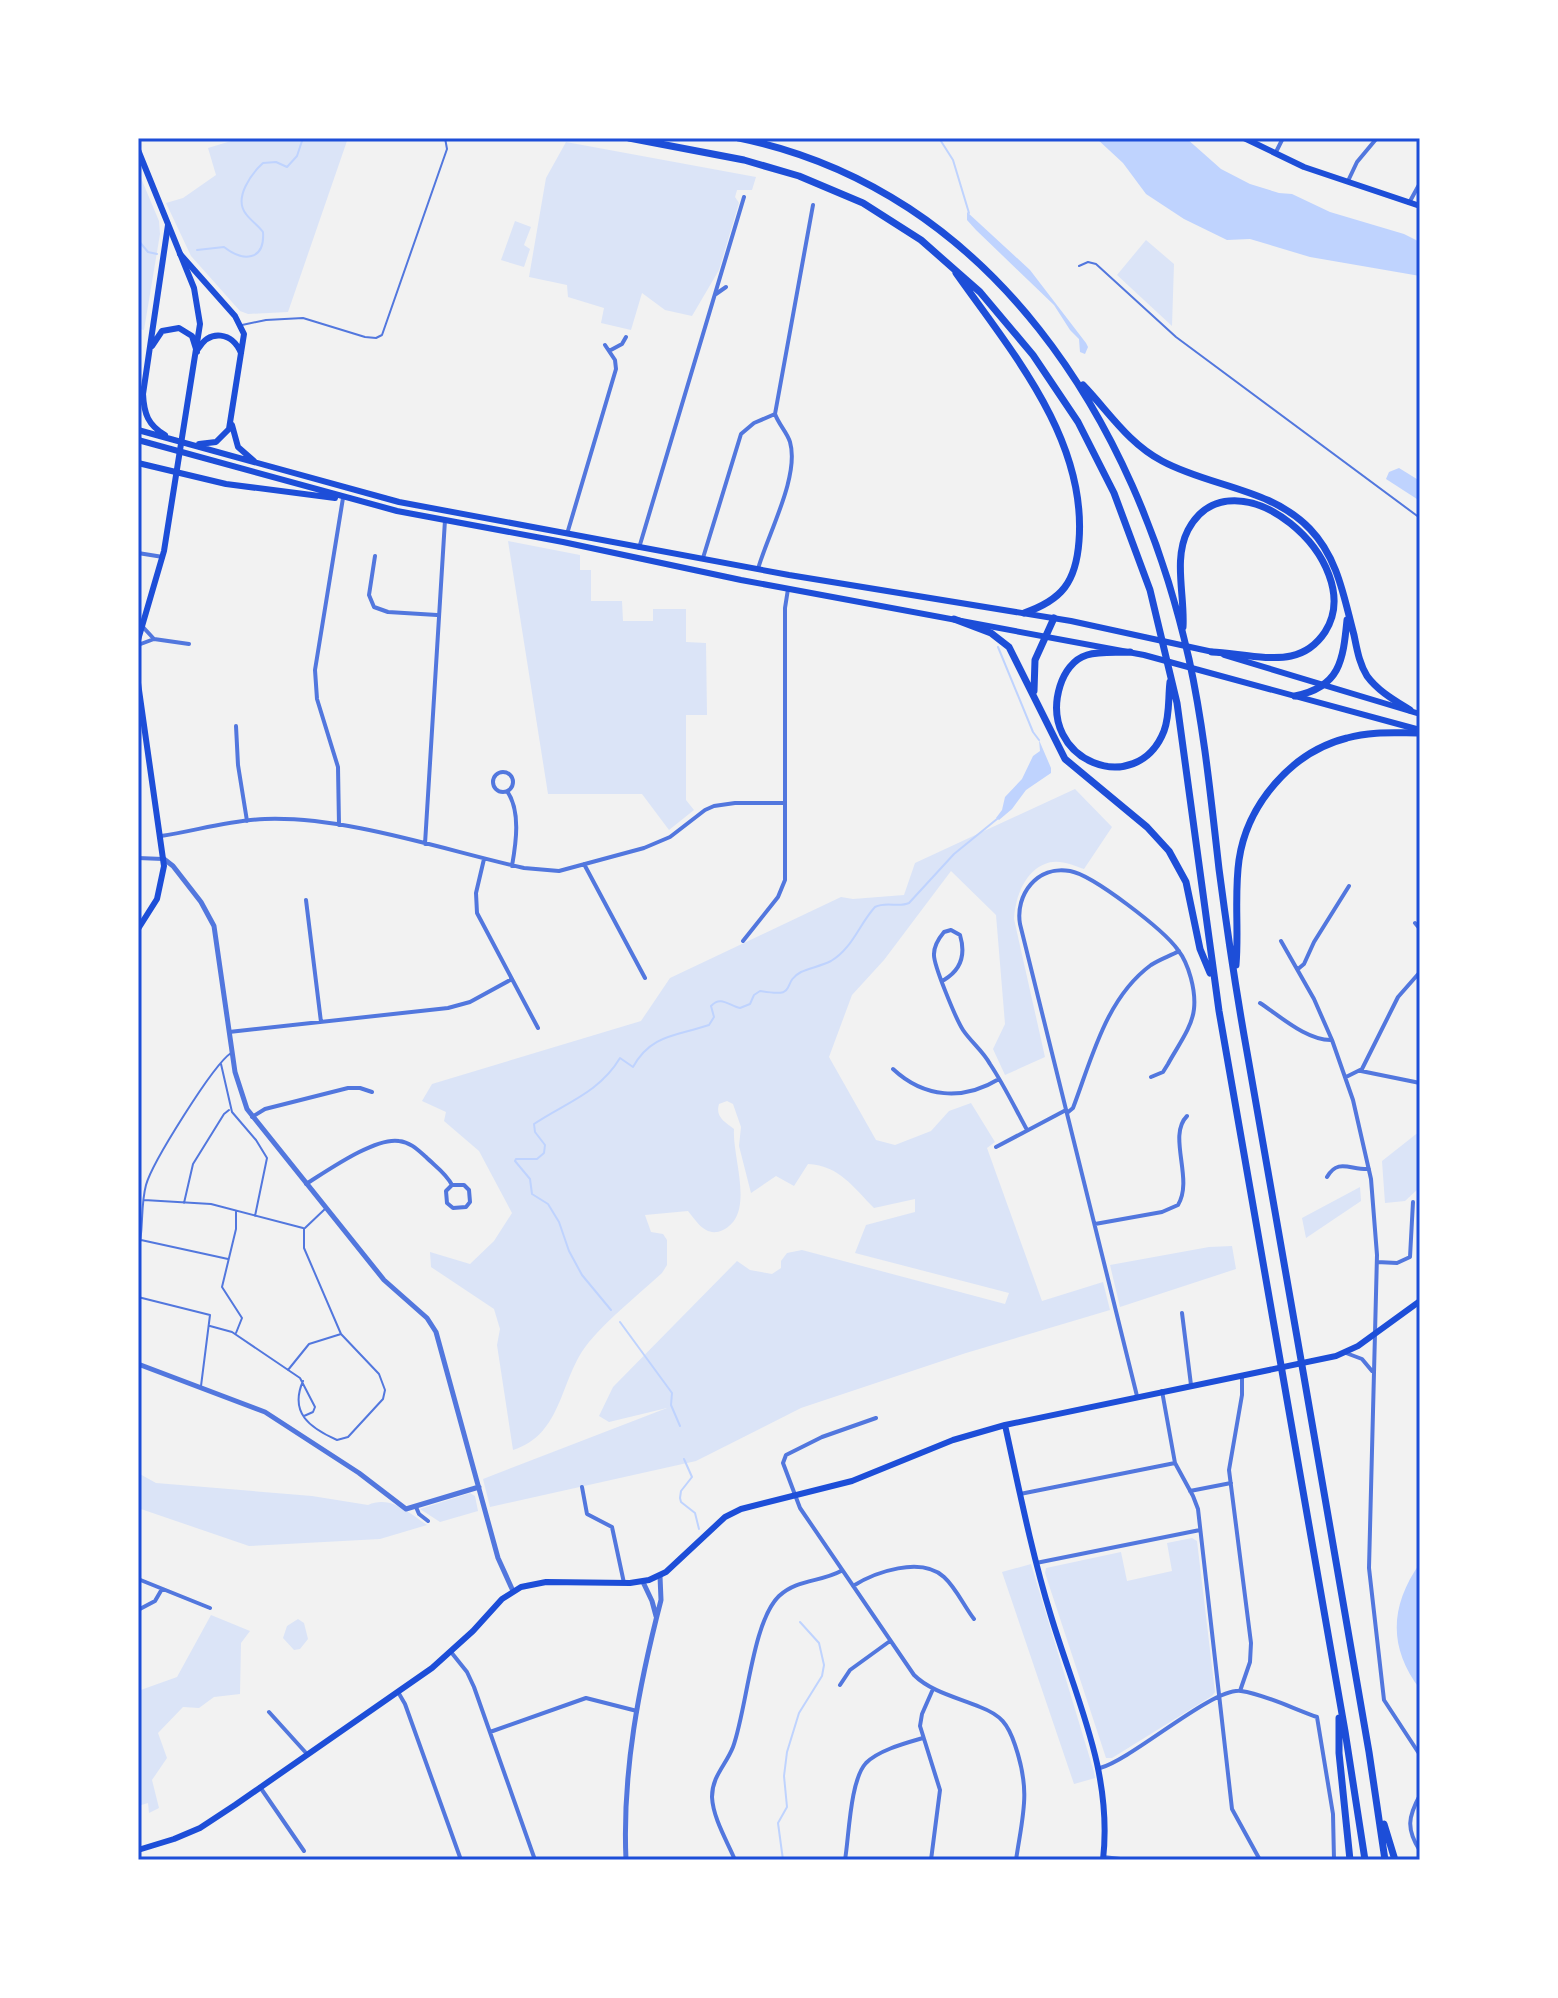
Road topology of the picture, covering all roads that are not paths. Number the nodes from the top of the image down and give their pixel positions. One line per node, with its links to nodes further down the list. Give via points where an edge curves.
1 (445, 138): 21 (lane, via 447,149 382,335 365,337 303,318)
2 (629, 138): 17 (highway, via 756,163 811,180 883,215)
3 (739, 138): 28 (highway, via 836,168 928,220 1006,290)
4 (1244, 138): 8 (main road)
5 (1283, 138): 8 (street)
6 (1377, 138): 9 (street)
7 (138, 150): 15 (main road)
8 (1275, 154): 9 (main road)
9 (1348, 183): 12 (main road)
10 (1420, 183): 12 (street)
11 (744, 197): 20 (street)
12 (1409, 203): 14 (main road)
13 (813, 205): 31 (street)
14 (1420, 206)
15 (168, 225): 16 (main road); 24 (main road)
16 (180, 254): 21 (main road); 26 (main road, via 198,303)
17 (948, 261): 51 (highway, via 1039,394 1075,488 1080,538 1072,576 1052,601); 64 (highway, via 1014,329 1078,422 1123,514)
18 (1079, 266): 41 (lane, via 1096,264 1176,337)
19 (726, 287): 20 (street)
20 (715, 295): 44 (street)
21 (241, 325): 27 (main road)
22 (626, 337): 25 (street)
23 (605, 345): 25 (street)
24 (150, 350): 26 (main road, via 158,335 174,328 192,336); 29 (main road)
25 (609, 351): 43 (street, via 616,369)
26 (197, 352): 27 (main road, via 207,339 223,335 237,344); 39 (main road)
27 (242, 357): 32 (main road)
28 (1071, 373): 52 (highway, via 1148,453 1269,500 1299,518 1332,560); 57 (highway, via 1129,475)
29 (143, 394): 30 (main road); 35 (main road, via 150,424)
30 (138, 402)
31 (775, 414): 48 (street, via 741,434); 49 (street, via 790,442 791,459)
32 (232, 421): 36 (main road, via 218,441); 38 (main road, via 238,447)
33 (138, 430): 35 (main road)
34 (138, 440): 40 (main road)
35 (176, 441): 36 (main road)
36 (190, 444): 38 (main road)
37 (138, 463): 39 (main road)
38 (262, 465): 43 (main road, via 377,497)
39 (177, 473): 40 (main road, via 255,489); 47 (main road)
40 (343, 498): 42 (main road); 76 (street, via 315,670 317,699 338,767)
41 (1420, 518)
42 (445, 520): 50 (main road); 53 (street)
43 (567, 534): 44 (main road)
44 (639, 548): 48 (main road)
45 (138, 553): 47 (street)
46 (375, 556): 53 (street, via 369,595 374,607)
47 (163, 557): 56 (main road)
48 (702, 560): 49 (main road)
49 (758, 569): 51 (main road)
50 (788, 589): 55 (main road); 74 (street)
51 (1024, 613): 54 (main road)
52 (1347, 614): 66 (highway, via 1341,657); 69 (highway, via 1367,675)
53 (438, 615): 78 (street)
54 (1054, 618): 58 (highway); 63 (main road)
55 (954, 619): 58 (main road); 67 (highway, via 1003,641)
56 (142, 625): 59 (street); 60 (main road)
57 (1183, 633): 63 (highway, via 1181,555 1195,520 1218,504 1239,501 1284,518 1311,544 1329,577 1334,606 1327,630 1292,656); 96 (highway, via 1206,756)
58 (1045, 636): 62 (main road); 67 (highway, via 1034,663)
59 (154, 639): 60 (street); 61 (street)
60 (138, 642)
61 (189, 644)
62 (1130, 652): 64 (highway, via 1086,655 1062,680 1056,704 1059,726 1067,745 1084,759 1117,766 1149,753 1166,726); 68 (main road)
63 (1212, 652): 66 (main road)
64 (1171, 676): 98 (highway)
65 (138, 683): 77 (main road)
66 (1326, 685): 68 (highway); 69 (main road)
67 (1034, 693): 98 (highway, via 1065,759 1151,831 1172,856 1186,882 1200,949)
68 (1295, 696): 72 (main road)
69 (1410, 710): 70 (main road)
70 (1420, 714)
71 (236, 726): 75 (street)
72 (1420, 732): 96 (highway, via 1370,734 1332,743 1302,760 1270,789 1252,817 1240,852)
73 (507, 791): 73 (street, via 512,780 499,773 494,787); 83 (street, via 515,810)
74 (785, 803): 82 (street, via 714,806 655,845); 89 (street, via 785,883)
75 (247, 821): 76 (street); 77 (street)
76 (339, 825): 78 (street)
77 (161, 836): 80 (main road)
78 (425, 844): 81 (street)
79 (138, 858): 80 (street)
80 (164, 859): 87 (main road, via 158,896); 102 (street, via 213,922)
81 (484, 859): 83 (street); 95 (street, via 476,908)
82 (584, 864): 83 (street, via 549,872); 94 (street)
83 (512, 866)
84 (1349, 886): 92 (street)
85 (306, 900): 100 (street)
86 (1415, 923): 88 (street)
87 (138, 929)
88 (1420, 929)
89 (743, 941)
90 (1281, 941): 92 (street)
91 (1179, 951): 108 (street, via 1188,969 1194,1010 1163,1072); 114 (street, via 1150,966 1117,1001); 114 (street, via 1131,908 1079,874 1049,873 1026,889 1020,924)
92 (1298, 969): 103 (street)
93 (1420, 972): 107 (street, via 1398,997)
94 (645, 978)
95 (512, 979): 100 (street, via 448,1008); 101 (street)
96 (1235, 979): 195 (highway)
97 (944, 980): 97 (street, via 956,972 963,954 960,935 951,930 942,934 934,950); 110 (street, via 963,1029)
98 (1215, 984): 185 (highway)
99 (1260, 1003): 103 (street, via 1310,1035)
100 (321, 1022): 102 (street)
101 (538, 1028)
102 (229, 1032): 104 (street)
103 (1332, 1040): 109 (street)
104 (232, 1053): 105 (lane); 116 (street)
105 (221, 1063): 113 (lane); 123 (lane, via 154,1167)
106 (893, 1069): 110 (street, via 917,1086 951,1095 970,1093)
107 (1361, 1071): 109 (street); 111 (street)
108 (1151, 1077)
109 (1346, 1077): 119 (street)
110 (999, 1079): 117 (street)
111 (1420, 1083)
112 (372, 1092): 116 (street, via 348,1088)
113 (230, 1110): 125 (lane, via 193,1164); 128 (lane, via 267,1158)
114 (1067, 1112): 117 (street); 129 (street)
115 (1187, 1116): 129 (street, via 1179,1132 1184,1183 1178,1205)
116 (252, 1117): 121 (street)
117 (1027, 1130): 118 (street)
118 (996, 1147)
119 (1369, 1169): 120 (street, via 1337,1166); 134 (street)
120 (1327, 1177)
121 (306, 1184): 122 (street, via 349,1158 394,1140 416,1149); 126 (street)
122 (452, 1185): 122 (street, via 446,1191 447,1203 466,1207 469,1190)
123 (143, 1199): 125 (lane); 131 (lane)
124 (1413, 1202): 134 (street, via 1410,1257)
125 (184, 1203): 127 (lane)
126 (326, 1208): 130 (lane); 157 (street, via 386,1282 435,1329)
127 (236, 1211): 128 (lane); 133 (lane)
128 (255, 1216): 130 (lane)
129 (1095, 1224): 151 (street)
130 (304, 1229): 140 (lane, via 304,1246)
131 (141, 1240): 132 (lane); 133 (lane)
132 (138, 1253)
133 (229, 1260): 139 (lane, via 222,1287 242,1318)
134 (1377, 1262): 141 (street)
135 (138, 1297): 138 (lane, via 206,1312)
136 (1420, 1301): 141 (main road)
137 (1182, 1313): 148 (street)
138 (210, 1326): 139 (lane); 149 (lane)
139 (235, 1334): 144 (lane)
140 (341, 1334): 144 (lane, via 306,1347); 152 (lane, via 379,1374 383,1399 344,1440 332,1438)
141 (1374, 1334): 142 (main road); 145 (street)
142 (1346, 1353): 145 (street); 146 (main road)
143 (138, 1364): 149 (street)
144 (288, 1370): 147 (lane)
145 (1374, 1373): 191 (street, via 1369,1555 1382,1682 1386,1706)
146 (1242, 1375): 148 (main road); 156 (street)
147 (303, 1381): 152 (lane, via 297,1398); 152 (lane, via 315,1407)
148 (1191, 1385): 150 (main road)
149 (201, 1387): 162 (street, via 270,1415 406,1509)
150 (1162, 1391): 151 (main road); 155 (street)
151 (1137, 1396): 154 (main road)
152 (303, 1417)
153 (876, 1418): 161 (street, via 786,1455 783,1463)
154 (1005, 1425): 160 (main road); 161 (main road, via 852,1481)
155 (1175, 1463): 159 (street); 160 (street)
156 (1231, 1483): 159 (street); 182 (street, via 1251,1643)
157 (479, 1487): 162 (street); 173 (street)
158 (582, 1487): 170 (street, via 587,1514 612,1527)
159 (1190, 1491): 164 (street)
160 (1020, 1494): 165 (main road)
161 (794, 1495): 166 (street); 167 (main road, via 729,1514)
162 (416, 1507): 163 (street)
163 (428, 1521)
164 (1200, 1530): 165 (street); 184 (street)
165 (1036, 1563): 192 (main road)
166 (842, 1570): 171 (street); 203 (street, via 789,1588 764,1620 734,1744 712,1789 714,1810)
167 (660, 1576): 169 (main road); 176 (street)
168 (138, 1579): 172 (street)
169 (643, 1582): 170 (main road); 176 (street)
170 (624, 1583): 173 (main road, via 546,1582)
171 (853, 1586): 177 (street, via 909,1568 930,1569 947,1581); 178 (street)
172 (162, 1589): 174 (street); 175 (street, via 155,1601)
173 (513, 1591): 179 (main road)
174 (210, 1608)
175 (138, 1610)
176 (656, 1617): 186 (street)
177 (974, 1619)
178 (890, 1641): 180 (street, via 850,1670); 181 (street, via 914,1675)
179 (451, 1652): 183 (main road); 188 (street, via 469,1677)
180 (840, 1685)
181 (933, 1688): 189 (street, via 921,1717); 206 (street, via 992,1711 1009,1729 1026,1785)
182 (1240, 1691): 184 (street); 209 (street, via 1317,1717 1333,1814)
183 (398, 1692): 190 (main road); 200 (street)
184 (1221, 1696): 192 (street); 208 (street, via 1233,1810)
185 (1340, 1699): 210 (highway, via 1339,1753); 211 (highway)
186 (637, 1711): 188 (street, via 583,1699); 202 (street, via 626,1784)
187 (269, 1712): 190 (street)
188 (490, 1732): 201 (street)
189 (923, 1738): 204 (street, via 873,1757 862,1768); 205 (street, via 940,1790)
190 (307, 1754): 193 (main road)
191 (1420, 1755)
192 (1100, 1768): 199 (main road)
193 (260, 1787): 196 (main road, via 200,1828); 197 (street)
194 (1420, 1795): 198 (street, via 1409,1826)
195 (1378, 1805): 212 (highway); 213 (highway)
196 (138, 1850)
197 (304, 1851)
198 (1420, 1851)
199 (1103, 1858): 207 (street)
200 (461, 1860)
201 (535, 1860)
202 (626, 1860)
203 (735, 1860)
204 (845, 1860)
205 (931, 1860)
206 (1016, 1860)
207 (1129, 1860)
208 (1260, 1860)
209 (1334, 1860)
210 (1350, 1860)
211 (1365, 1860)
212 (1385, 1860)
213 (1395, 1860)

